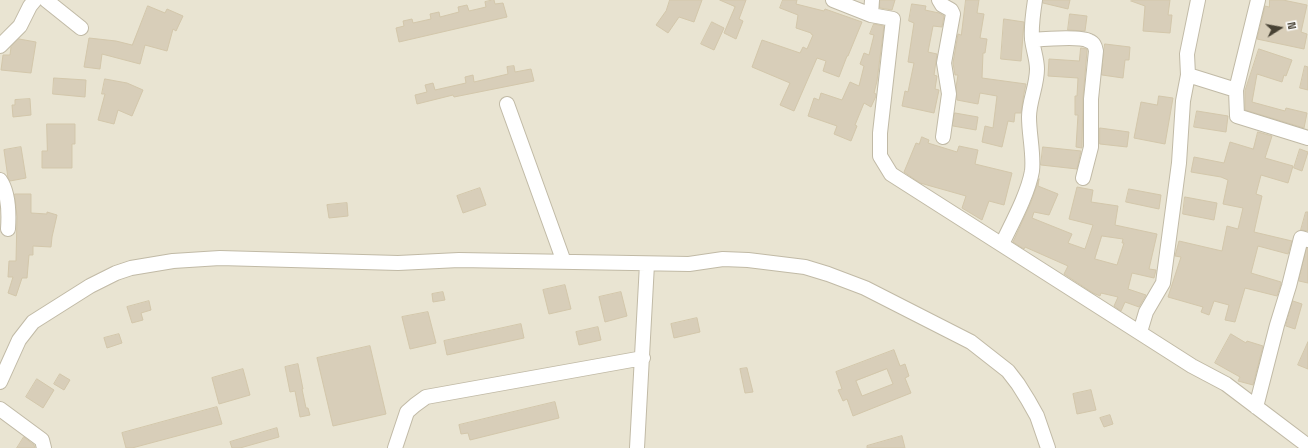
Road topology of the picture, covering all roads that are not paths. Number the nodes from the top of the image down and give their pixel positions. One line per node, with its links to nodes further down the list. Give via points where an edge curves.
1 (35, 0): 12 (street, via 20,26)
2 (46, 0): 10 (street)
3 (833, 0): 9 (street)
4 (872, 0): 9 (street)
5 (939, 0): 16 (street, via 942,6 951,10 953,14 944,63 949,94)
6 (1034, 0): 11 (street)
7 (1198, 0): 13 (street, via 1187,54)
8 (1258, 0): 14 (street)
9 (871, 15): 22 (street, via 893,20 880,133 880,156 892,174)
10 (81, 28)
11 (1032, 40): 18 (street, via 1088,40 1094,44 1096,51 1091,99 1091,147); 22 (street, via 1037,68 1029,104 1032,172)
12 (0, 46)
13 (1188, 74): 14 (street); 25 (street, via 1163,283 1146,312)
14 (1236, 90): 17 (street, via 1237,116)
15 (507, 104): 23 (street)
16 (943, 137)
17 (1308, 138)
18 (1083, 178)
19 (0, 180): 20 (street, via 4,186 8,207)
20 (8, 229)
21 (1308, 240): 28 (street, via 1301,238)
22 (1002, 244): 25 (street)
23 (564, 262): 24 (street); 27 (street, via 459,260 398,263 220,258 173,261 131,268 90,286 33,322 19,340)
24 (648, 264): 26 (street); 34 (street, via 748,260 805,268 865,288 971,342 1008,371 1037,416)
25 (1140, 332): 28 (street, via 1192,366 1226,384)
26 (643, 358): 32 (street, via 426,397 407,412); 33 (street)
27 (0, 382)
28 (1256, 407): 30 (street)
29 (0, 409): 31 (street, via 42,440)
30 (1308, 446)
31 (44, 448)
32 (395, 448)
33 (638, 448)
34 (1048, 448)

